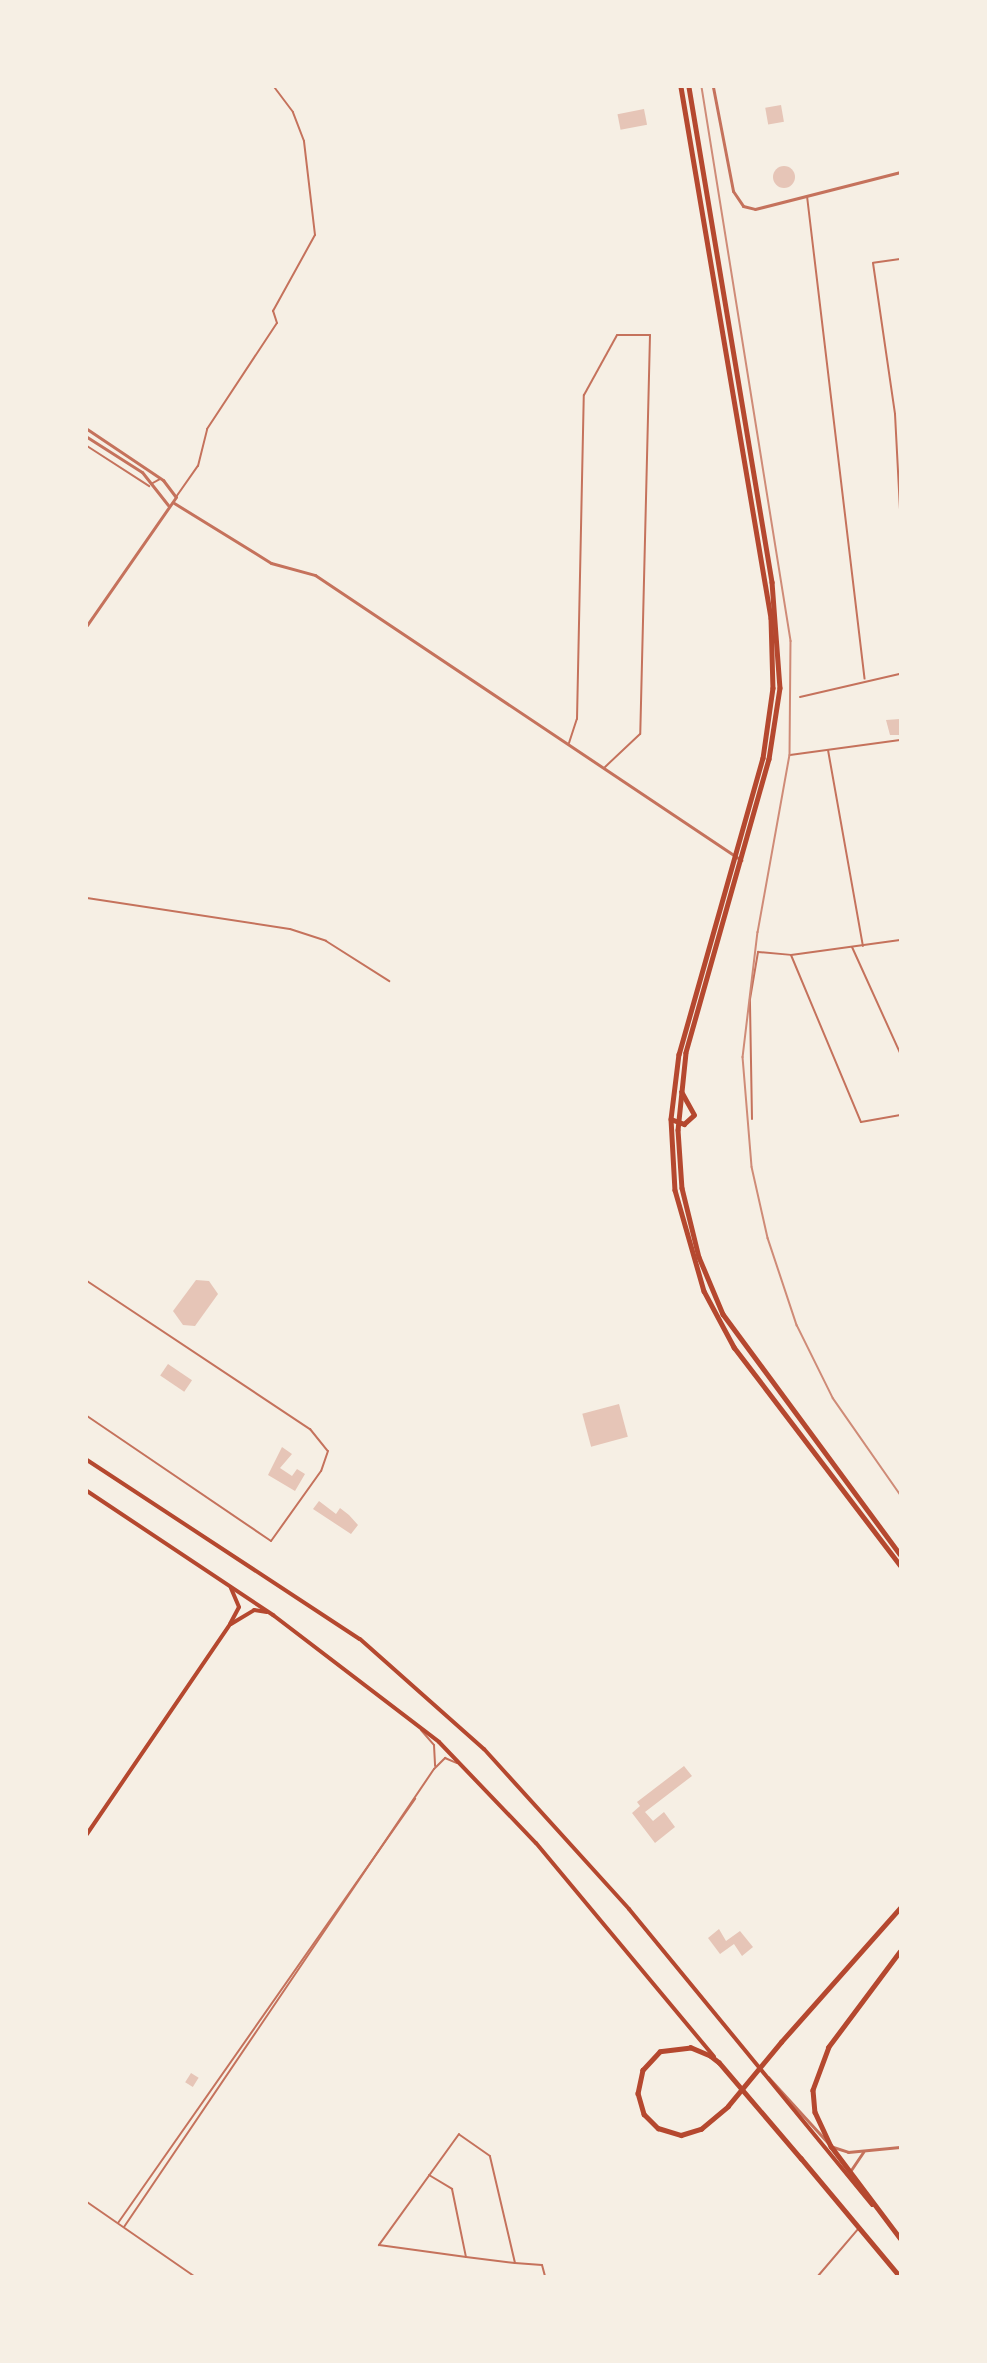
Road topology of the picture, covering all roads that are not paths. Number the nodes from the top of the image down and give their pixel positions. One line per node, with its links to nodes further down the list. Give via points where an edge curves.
1 (274, 87): 15 (street, via 293,112 304,141 315,235 273,311 277,323 207,429 198,466)
2 (681, 87): 9 (highway)
3 (689, 87): 8 (highway)
4 (713, 87): 6 (street, via 733,191 743,206 755,209)
5 (900, 172): 6 (street)
6 (807, 196): 21 (street)
7 (900, 259): 18 (street, via 873,263 895,414)
8 (738, 377): 9 (highway); 24 (highway, via 777,617)
9 (730, 379): 23 (highway, via 771,618)
10 (87, 429): 13 (street)
11 (87, 437): 14 (street, via 142,472)
12 (87, 446): 14 (street)
13 (163, 480): 14 (street); 15 (street)
14 (150, 485): 17 (street)
15 (176, 497): 16 (street)
16 (174, 503): 17 (street); 26 (street, via 271,563 315,575)
17 (168, 505): 19 (street)
18 (900, 508)
19 (87, 625)
20 (900, 674): 21 (street)
21 (865, 680): 22 (street)
22 (800, 697)
23 (771, 706): 24 (highway); 30 (highway)
24 (778, 706): 31 (highway)
25 (900, 740): 27 (street)
26 (569, 743): 29 (street); 29 (street, via 577,719 584,395 617,335 650,335 640,734)
27 (828, 750): 28 (street); 34 (street)
28 (790, 755)
29 (605, 767): 30 (street)
30 (734, 856): 31 (street); 41 (highway, via 685,1025)
31 (741, 860): 39 (highway, via 692,1027)
32 (87, 898): 37 (street, via 290,929 326,941)
33 (900, 940): 34 (street)
34 (863, 946): 35 (street)
35 (852, 947): 36 (street); 38 (street)
36 (791, 956): 40 (street, via 861,1122); 42 (street, via 758,952 750,999)
37 (389, 981)
38 (900, 1053)
39 (680, 1092): 43 (highway); 43 (highway, via 694,1111 689,1122)
40 (900, 1115)
41 (671, 1119): 43 (highway); 49 (highway, via 681,1221 717,1318 752,1376)
42 (752, 1119)
43 (678, 1125): 48 (highway, via 687,1218 714,1297 757,1368)
44 (87, 1281): 45 (street, via 324,1439 326,1461 271,1541)
45 (87, 1416)
46 (87, 1460): 61 (main road, via 360,1639 410,1681 531,1795)
47 (87, 1491): 50 (main road)
48 (900, 1554)
49 (900, 1565)
50 (224, 1581): 51 (main road); 52 (main road, via 238,1599)
51 (273, 1615): 52 (main road, via 254,1610); 53 (main road)
52 (231, 1624): 57 (main road)
53 (413, 1720): 54 (main road); 55 (street, via 434,1745)
54 (467, 1768): 55 (street, via 445,1758); 60 (main road)
55 (434, 1769): 56 (street)
56 (417, 1798): 68 (street); 69 (street)
57 (87, 1834)
58 (900, 1908): 60 (highway, via 728,2106 701,2129 681,2135 658,2128 638,2100 643,2070 660,2052 691,2048)
59 (900, 1952): 62 (highway, via 817,2071 815,2112)
60 (718, 2062): 70 (highway)
61 (766, 2077): 62 (street); 71 (main road)
62 (831, 2146): 64 (street); 65 (highway)
63 (900, 2147): 64 (street)
64 (863, 2152): 65 (street, via 852,2162)
65 (851, 2172): 71 (highway)
66 (429, 2175): 72 (street, via 452,2189); 72 (street, via 380,2245); 73 (street, via 459,2134 490,2156)
67 (87, 2202): 68 (street)
68 (118, 2223): 69 (street)
69 (124, 2227): 74 (street)
70 (858, 2229): 76 (street); 77 (highway)
71 (899, 2236)
72 (466, 2257): 73 (street)
73 (515, 2263): 75 (street, via 546,2267)
74 (194, 2276)
75 (545, 2276)
76 (818, 2276)
77 (898, 2276)

